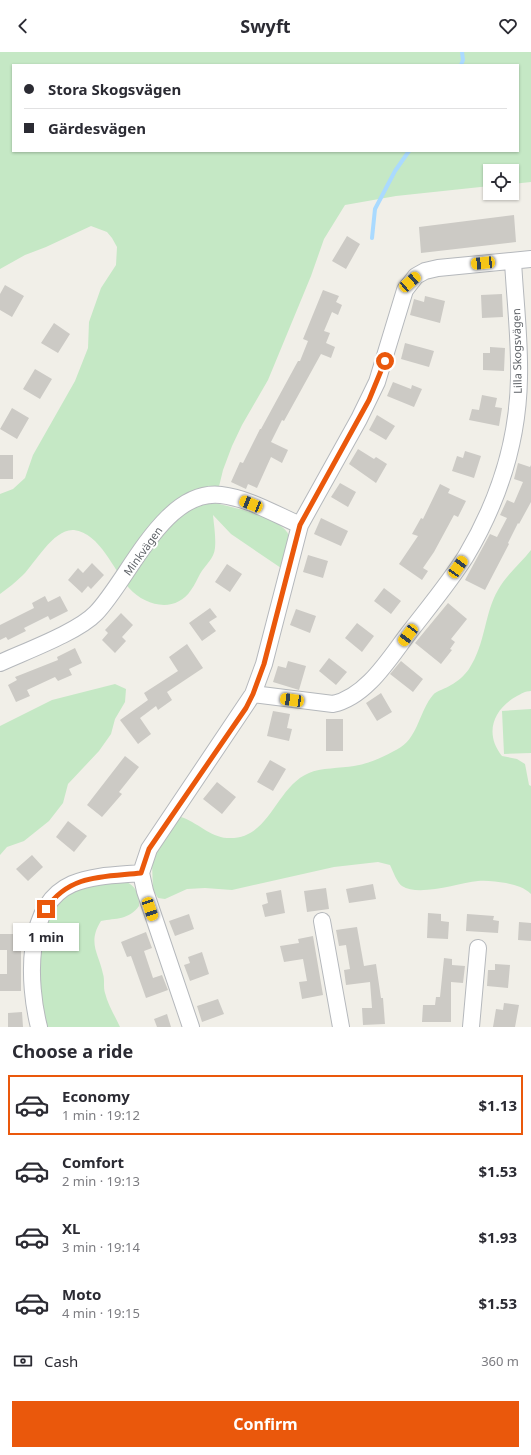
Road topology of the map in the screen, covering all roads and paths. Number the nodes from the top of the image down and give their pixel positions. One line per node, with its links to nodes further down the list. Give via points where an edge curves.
1 (531, 258): 2 (street)
2 (513, 261): 3 (street, via 438,268 425,271 410,282 401,300 377,382); 5 (street, Lilla Skogsvägen, via 519,364 516,417 498,489 477,537 465,557 390,658 355,695 333,704)
3 (300, 525): 4 (street, Minkvägen, via 230,496 210,495 191,501 180,507 160,526 113,593 91,617 78,626); 5 (street, via 264,664)
4 (0, 663)
5 (253, 694): 6 (street, via 149,849)
6 (141, 873): 9 (street, via 78,882 60,891 49,904 39,922 33,946 34,995); 10 (street, via 150,909)
7 (322, 921): 11 (street)
8 (478, 948): 12 (street)
9 (38, 1027)
10 (191, 1027)
11 (341, 1027)
12 (471, 1027)

